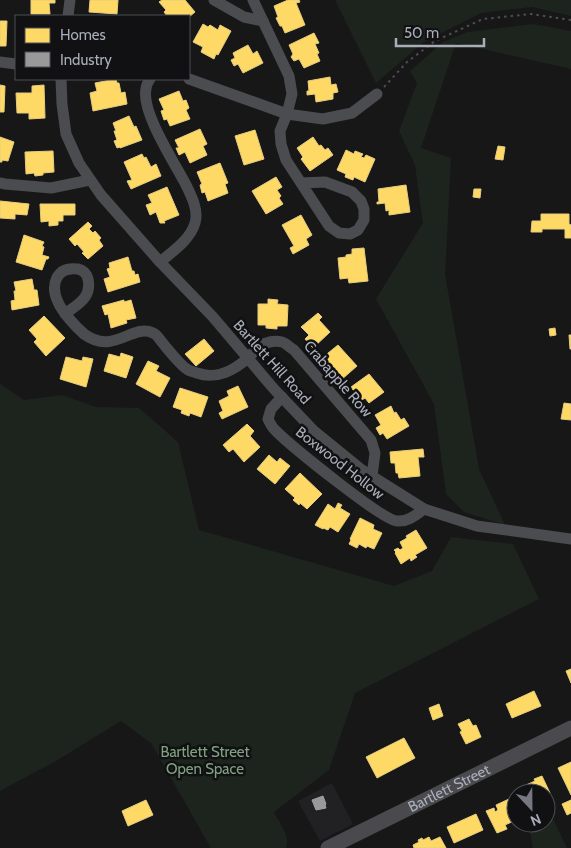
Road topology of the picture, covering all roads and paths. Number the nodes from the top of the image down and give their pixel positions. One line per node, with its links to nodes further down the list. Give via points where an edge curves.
1 (70, 0): 4 (street)
2 (214, 0): 6 (street, via 244,17)
3 (253, 0): 6 (street)
4 (68, 15)
5 (571, 20): 12 (path, via 531,14 483,19 435,41 407,62)
6 (263, 21): 13 (street, via 289,76 292,94)
7 (0, 62): 8 (street)
8 (15, 64)
9 (190, 78): 13 (street)
10 (61, 80): 14 (street, Bartlett Hill Road, via 66,134)
11 (150, 80): 17 (street, via 145,90 150,118 196,209 196,222 188,236)
12 (377, 94): 13 (street, via 352,113 323,119)
13 (287, 114): 16 (street, via 280,131 281,144 286,160)
14 (90, 180): 15 (street, via 50,188); 17 (street, Bartlett Hill Road)
15 (0, 183)
16 (301, 183): 16 (street, via 329,226 339,233 350,234 358,230 364,220 364,209 352,192 325,182)
17 (160, 262): 19 (street, Bartlett Hill Road)
18 (65, 314): 19 (street, Crabapple Row, via 84,333 98,341 110,342 143,331 154,333 186,369 199,374 216,375 233,369)
19 (248, 358): 20 (street, Bartlett Hill Road); 21 (street, Crabapple Row, via 260,346 270,342 283,342 294,350 371,440 376,453)
20 (282, 397): 21 (street, Bartlett Hill Road, via 314,432); 22 (street, Boxwood Hollow, via 268,418 274,430 299,451 374,510 396,521 413,518)
21 (372, 476): 22 (street, Bartlett Hill Road)
22 (424, 509): 23 (street, Bartlett Hill Road, via 476,526)
23 (571, 539)
24 (571, 728): 25 (main road, Bartlett Street)
25 (328, 848)

